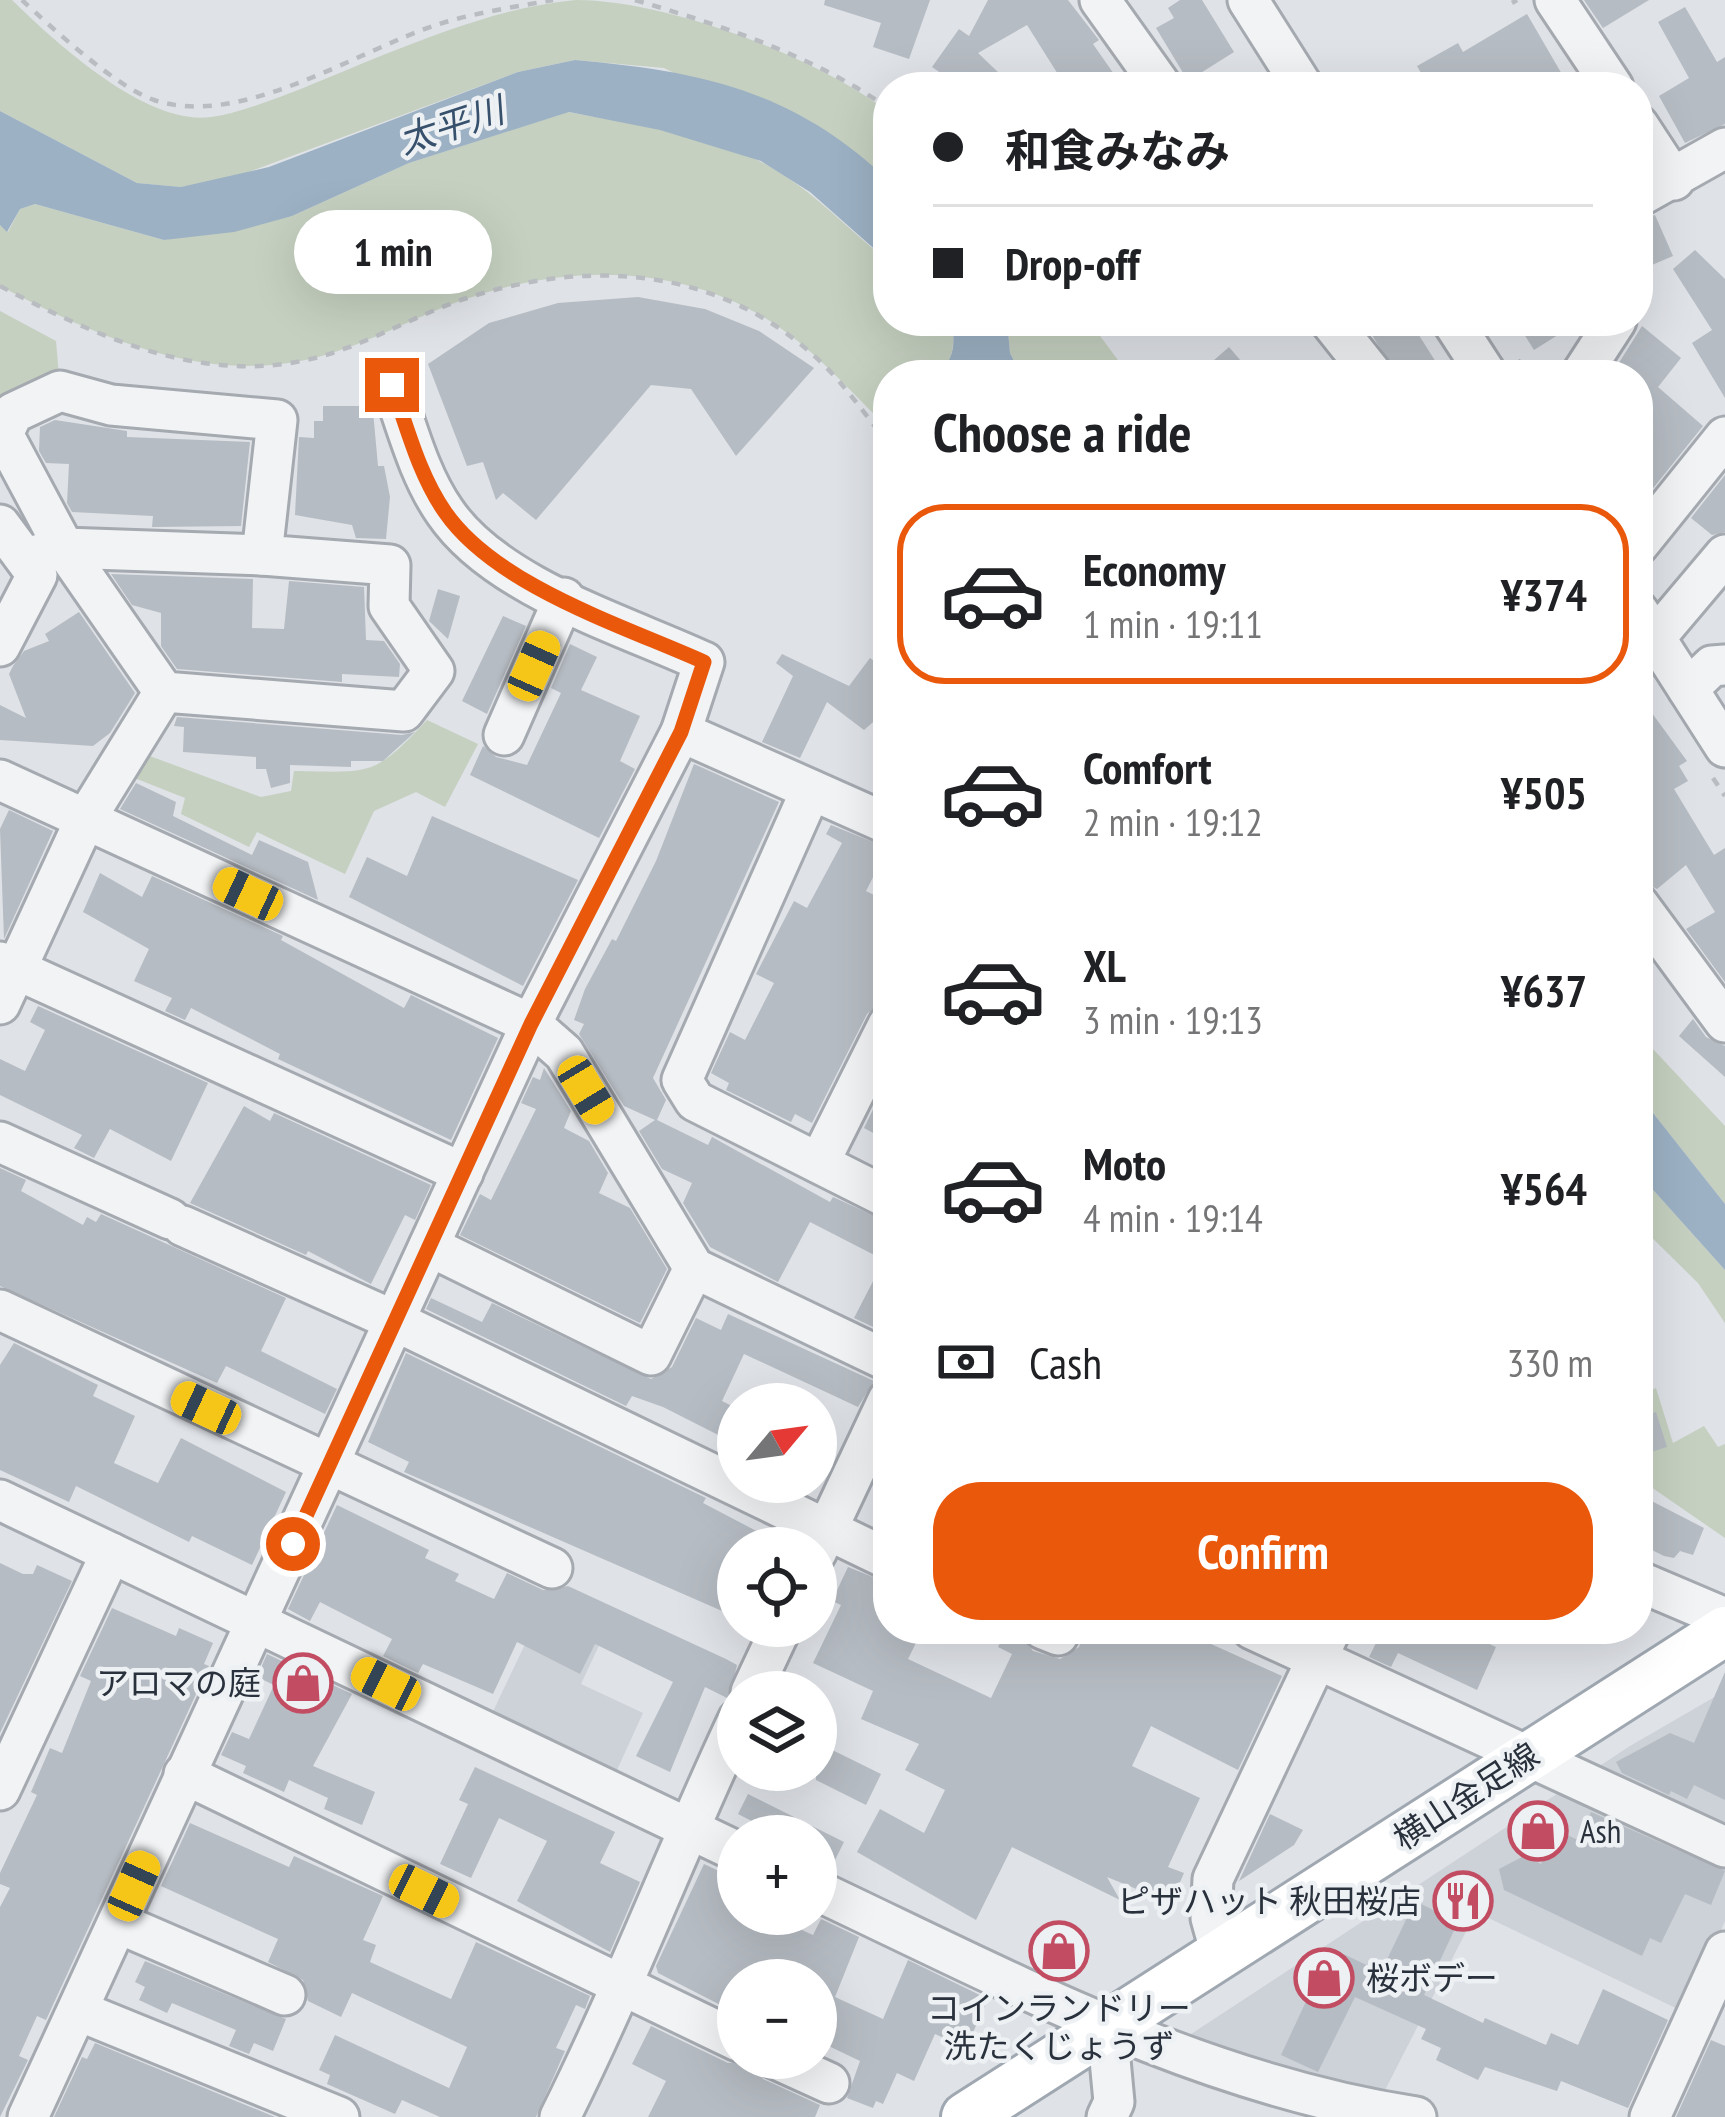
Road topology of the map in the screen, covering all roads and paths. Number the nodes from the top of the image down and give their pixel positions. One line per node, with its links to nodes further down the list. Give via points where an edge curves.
1 (22, 0): 2 (path, via 66,41 154,100 216,106 435,26)
2 (553, 0)
3 (634, 0): 10 (path, via 745,34)
4 (1100, 0): 7 (street)
5 (1248, 0): 8 (street)
6 (1556, 0): 9 (street)
7 (1151, 72)
8 (1294, 72)
9 (1603, 72)
10 (873, 98)
11 (1653, 148): 13 (street)
12 (1725, 148): 13 (street)
13 (1674, 180): 14 (street)
14 (1653, 190)
15 (0, 286): 19 (path, via 143,350 199,363 292,363 466,298 536,281 596,272 656,277 717,293 775,325 824,366)
16 (1342, 336): 17 (street)
17 (1361, 360)
18 (392, 385): 26 (street, via 446,514 479,550)
19 (873, 424)
20 (1725, 437): 22 (street)
21 (0, 525): 23 (street)
22 (1653, 526)
23 (44, 553): 24 (street); 24 (street, via 3,434 13,413 60,392 111,405 277,420); 28 (street); 32 (street)
24 (262, 555): 32 (street, via 390,565 389,606 434,671 404,711)
25 (1725, 555): 27 (street)
26 (564, 598): 33 (street, via 704,662); 34 (street)
27 (1653, 636)
28 (0, 646)
29 (1653, 646): 31 (street)
30 (1725, 665): 31 (street, via 1712,666)
31 (1688, 689): 35 (street)
32 (164, 692): 39 (street)
33 (681, 732): 37 (street); 43 (street)
34 (503, 735)
35 (1725, 747)
36 (0, 780): 39 (street)
37 (811, 790): 38 (street); 46 (street, via 682,1079 694,1101)
38 (873, 817)
39 (86, 820): 41 (street); 43 (street)
40 (1653, 924): 42 (street)
41 (5, 978): 47 (street)
42 (1725, 1022)
43 (531, 1024): 47 (street); 50 (street, via 564,1053)
44 (873, 1055): 46 (street)
45 (0, 1142): 52 (street)
46 (819, 1163): 48 (street)
47 (463, 1173): 49 (street)
48 (873, 1190)
49 (429, 1246): 50 (street, via 651,1355); 52 (street)
50 (694, 1268): 53 (street)
51 (0, 1310): 55 (street)
52 (395, 1321): 55 (street); 57 (street)
53 (873, 1354)
54 (873, 1432): 58 (street)
55 (329, 1466): 62 (street); 65 (street)
56 (0, 1500): 60 (street)
57 (790, 1527)
58 (828, 1527)
59 (837, 1547): 61 (street)
60 (111, 1553): 65 (street); 71 (street)
61 (873, 1555)
62 (552, 1568)
63 (1653, 1587): 64 (street)
64 (1725, 1618)
65 (257, 1623): 70 (street); 72 (street)
66 (1725, 1631): 68 (main road, 横山金足線)
67 (1325, 1644): 68 (street); 78 (street, via 1213,1879 1211,1918)
68 (1529, 1754): 74 (street); 78 (main road, 横山金足線)
69 (717, 1764): 72 (street)
70 (184, 1774): 76 (street); 79 (street)
71 (1, 1783)
72 (687, 1828): 73 (street); 79 (street)
73 (717, 1842)
74 (1725, 1847)
75 (837, 1899): 82 (street)
76 (118, 1923): 80 (street); 81 (street)
77 (1725, 1952): 93 (street)
78 (1221, 1954): 82 (main road, 横山金足線)
79 (624, 1989): 83 (street); 89 (street)
80 (285, 1995)
81 (79, 2011): 87 (street); 88 (street)
82 (1107, 2028): 86 (street); 90 (main road, 横山金足線); 91 (street, via 1114,2102)
83 (717, 2032)
84 (818, 2079): 85 (street)
85 (829, 2084)
86 (1275, 2103): 92 (street)
87 (28, 2117)
88 (339, 2117)
89 (560, 2117)
90 (966, 2117)
91 (1107, 2117)
92 (1416, 2117)
93 (1650, 2117)

